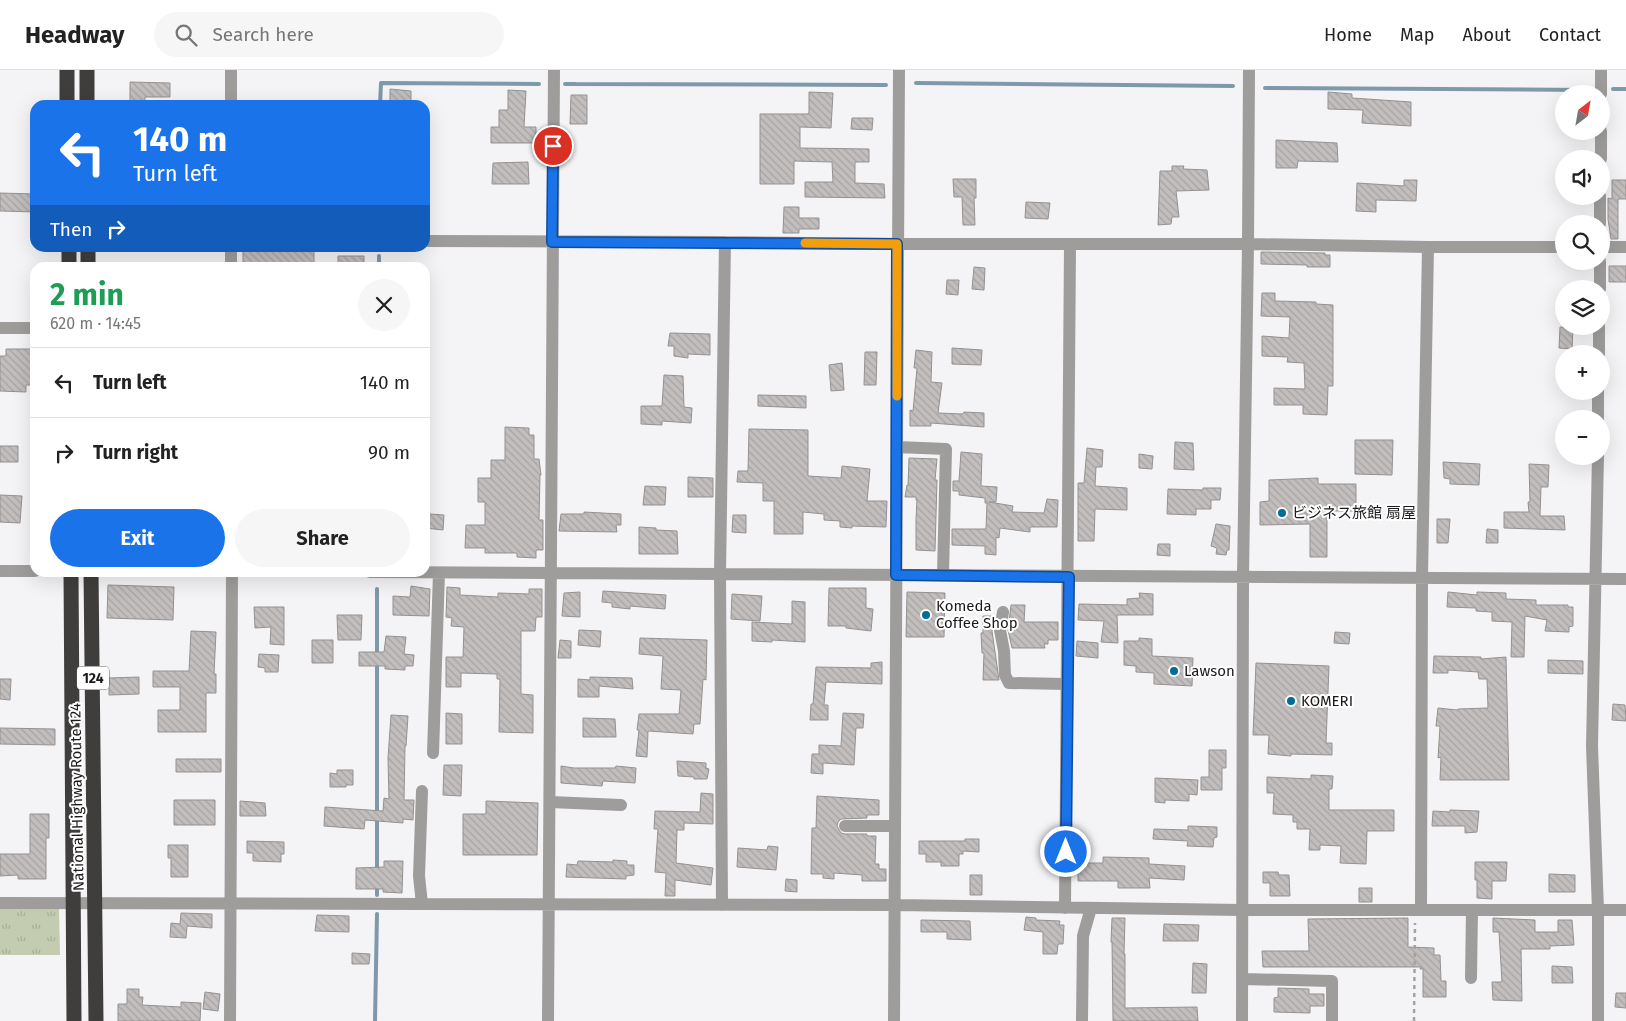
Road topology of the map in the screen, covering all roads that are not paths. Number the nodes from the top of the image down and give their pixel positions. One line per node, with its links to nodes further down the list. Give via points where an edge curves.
1 (67, 70): 9 (highway)
2 (87, 70): 10 (highway)
3 (231, 70): 11 (street)
4 (554, 70): 13 (street)
5 (899, 70): 15 (street)
6 (1249, 70): 17 (street)
7 (1601, 70): 8 (street)
8 (1601, 85)
9 (67, 100)
10 (87, 100)
11 (231, 100)
12 (430, 241): 13 (street)
13 (552, 242): 14 (street); 30 (street)
14 (724, 242): 15 (street); 31 (street)
15 (897, 244): 16 (street); 24 (street)
16 (1070, 244): 17 (street); 37 (street)
17 (1248, 244): 20 (street); 38 (street)
18 (1555, 246): 20 (street)
19 (1610, 246): 21 (street)
20 (1428, 247): 39 (street)
21 (1626, 247)
22 (0, 328): 23 (street)
23 (30, 328)
24 (897, 447): 32 (street); 33 (street, via 946,449)
25 (1598, 465): 40 (street)
26 (0, 571): 27 (street)
27 (30, 571)
28 (430, 573): 29 (street)
29 (438, 573): 30 (street); 44 (street)
30 (551, 574): 31 (street); 46 (street)
31 (720, 574): 32 (street); 56 (street)
32 (896, 575): 33 (street); 49 (street)
33 (943, 575): 37 (street)
34 (71, 577): 52 (highway, National Highway Route 124 / 124)
35 (91, 577): 53 (highway, National Highway Route 124 / 124)
36 (232, 577): 51 (street)
37 (1069, 577): 38 (street); 43 (street)
38 (1243, 577): 39 (street); 60 (street)
39 (1422, 577): 40 (street); 61 (street)
40 (1596, 579): 41 (street); 63 (street, via 1592,746)
41 (1626, 579)
42 (1003, 612): 43 (street, via 1000,630 1005,675 1009,683)
43 (1066, 684): 58 (street)
44 (433, 753)
45 (422, 791): 54 (street, via 419,876)
46 (550, 802): 47 (street); 55 (street)
47 (620, 806)
48 (845, 826): 49 (street)
49 (896, 826): 57 (street)
50 (0, 903): 52 (street)
51 (230, 903): 53 (street); 54 (street); 69 (street)
52 (74, 904): 53 (street); 67 (highway, National Highway Route 124 / 124)
53 (96, 904): 68 (highway, National Highway Route 124 / 124)
54 (422, 904): 55 (street)
55 (549, 905): 56 (street); 70 (street)
56 (722, 905): 57 (street)
57 (895, 905): 58 (street); 71 (street)
58 (1065, 908): 59 (street)
59 (1091, 908): 60 (street); 72 (street, via 1083,936)
60 (1242, 910): 61 (street); 66 (street)
61 (1419, 910): 62 (street)
62 (1472, 910): 63 (street); 65 (street)
63 (1598, 910): 64 (street); 75 (street)
64 (1626, 910)
65 (1471, 978)
66 (1242, 979): 73 (street); 74 (street, via 1332,981)
67 (74, 1021)
68 (96, 1021)
69 (230, 1021)
70 (548, 1021)
71 (894, 1021)
72 (1082, 1021)
73 (1242, 1021)
74 (1332, 1021)
75 (1598, 1021)

